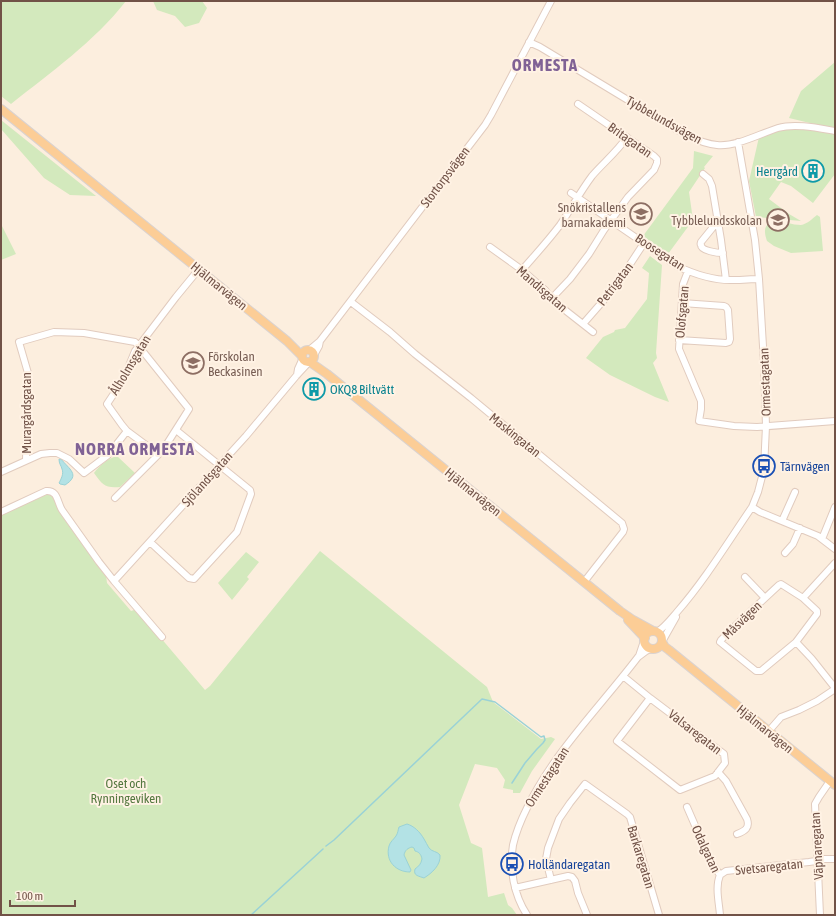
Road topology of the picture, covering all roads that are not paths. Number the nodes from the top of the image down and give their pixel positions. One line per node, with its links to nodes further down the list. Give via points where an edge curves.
1 (551, 1): 2 (street, Stortorpsvägen)
2 (529, 42): 7 (street, Tybbelundsvägen, via 693,138 716,145); 22 (street, Stortorpsvägen, via 485,125)
3 (578, 104): 6 (street, Britagatan)
4 (1, 109): 16 (main road, Hjälmarvägen)
5 (835, 131): 7 (street, Tybbelundsvägen, via 788,126)
6 (627, 137): 10 (street); 11 (street, Britagatan, via 657,158 657,163 654,170 628,197)
7 (738, 142): 19 (street, Ormestagatan)
8 (703, 174): 12 (street, via 712,186)
9 (571, 193): 10 (street, Boosegatan)
10 (577, 197): 11 (street, Boosegatan); 17 (street, via 546,244)
11 (611, 220): 13 (street, Boosegatan); 21 (street, via 589,254)
12 (719, 225): 15 (street); 15 (street, via 714,226 700,245 704,249)
13 (644, 243): 18 (street, Boosegatan); 24 (street, Petrigatan, via 610,293)
14 (490, 247): 17 (street, Mandisgatan)
15 (723, 253): 20 (street)
16 (199, 269): 27 (street, Ålholmsgatan); 28 (main road, Hjälmarvägen)
17 (522, 270): 21 (street, Mandisgatan)
18 (688, 271): 20 (street, Boosegatan, via 702,277); 23 (street, Olofsgatan, via 683,282)
19 (760, 279): 20 (street, Boosegatan); 30 (street, Ormestagatan)
20 (726, 280)
21 (552, 298): 24 (street, Mandisgatan)
22 (350, 302): 28 (street, Stortorpsvägen, via 320,341 319,346); 51 (street, Maskingatan, via 622,523 623,532)
23 (682, 303): 26 (street, Olofsgatan); 26 (street, via 726,307 730,339 726,343)
24 (583, 324): 25 (street, Mandisgatan)
25 (593, 332)
26 (679, 340): 30 (street, Olofsgatan, via 679,350 701,401 698,421 734,426)
27 (139, 346): 31 (street, via 190,409); 32 (street, Ålholmsgatan, via 107,404); 34 (street, Murargårdsgatan, via 135,342 84,333 51,333 19,342 28,373)
28 (308, 357): 35 (street, Sjölandsgatan, via 267,412); 51 (main road, Hjälmarvägen)
29 (835, 421): 30 (street)
30 (766, 426): 39 (street, Ormestagatan, via 764,469)
31 (176, 430): 33 (street); 35 (street)
32 (127, 431): 33 (street, Ålholmsgatan); 34 (street, via 108,455 84,473 69,459 57,453)
33 (158, 454): 38 (street)
34 (26, 460): 36 (street)
35 (219, 466): 45 (street, Sjölandsgatan); 45 (street, via 250,490 251,494 237,532 194,580)
36 (1, 472)
37 (795, 492): 42 (street)
38 (115, 498)
39 (752, 506): 42 (street); 54 (street, Ormestagatan)
40 (835, 507): 44 (street)
41 (1, 512): 50 (street, via 46,491 52,491 65,516)
42 (782, 521): 43 (street)
43 (800, 528): 44 (street); 47 (street, via 793,544)
44 (822, 539): 46 (street)
45 (150, 542): 50 (street, Sjölandsgatan)
46 (835, 550)
47 (785, 552)
48 (835, 563): 53 (street)
49 (745, 577): 52 (street, Måsvägen)
50 (114, 581): 57 (street)
51 (584, 582): 55 (main road, Hjälmarvägen)
52 (766, 598): 53 (street, Måsvägen, via 781,584); 60 (street, Måsvägen, via 720,642 756,671 762,671)
53 (804, 598): 60 (street, Måsvägen, via 817,614)
54 (686, 602): 56 (street, Ormestagatan, via 665,626); 59 (street, Ormestagatan)
55 (620, 611): 56 (main road, Hjälmarvägen); 58 (main road, Hjälmarvägen)
56 (655, 631): 58 (main road, via 647,634); 59 (main road, via 661,635)
57 (162, 636)
58 (644, 640): 61 (main road, via 646,646); 62 (street, Ormestagatan)
59 (662, 641): 61 (main road, via 660,646); 63 (main road, Hjälmarvägen, via 665,647)
60 (796, 642): 65 (street)
61 (653, 649): 62 (street, Ormestagatan); 63 (main road, Hjälmarvägen)
62 (638, 657): 64 (street, Ormestagatan)
63 (695, 672): 67 (main road, Hjälmarvägen)
64 (623, 676): 66 (street, Valsaregatan); 76 (street, Ormestagatan, via 554,762 531,799 513,845 512,868)
65 (835, 688): 67 (street, via 817,701 781,718)
66 (650, 698): 68 (street, Valsaregatan, via 724,754 725,763); 68 (street, Valsaregatan, via 617,741 680,790 715,776)
67 (768, 732): 69 (main road, Hjälmarvägen)
68 (718, 772): 71 (street, Valsaregatan, via 726,781 747,819 747,828)
69 (833, 783): 72 (street, Väpnaregatan, via 815,804)
70 (687, 807): 74 (street, Odalgatan)
71 (737, 834)
72 (818, 859): 73 (street, Svetsaregatan); 74 (street, Svetsaregatan, via 726,871); 81 (street, Väpnaregatan)
73 (835, 859)
74 (720, 875): 80 (street, Odalgatan)
75 (551, 880): 76 (street); 78 (street, via 568,876 572,878); 79 (street, Barkaregatan, via 546,859 548,848 559,819 585,784 630,817)
76 (515, 888): 77 (street, Ormestagatan)
77 (527, 915)
78 (587, 915)
79 (659, 915)
80 (720, 915)
81 (820, 915)

